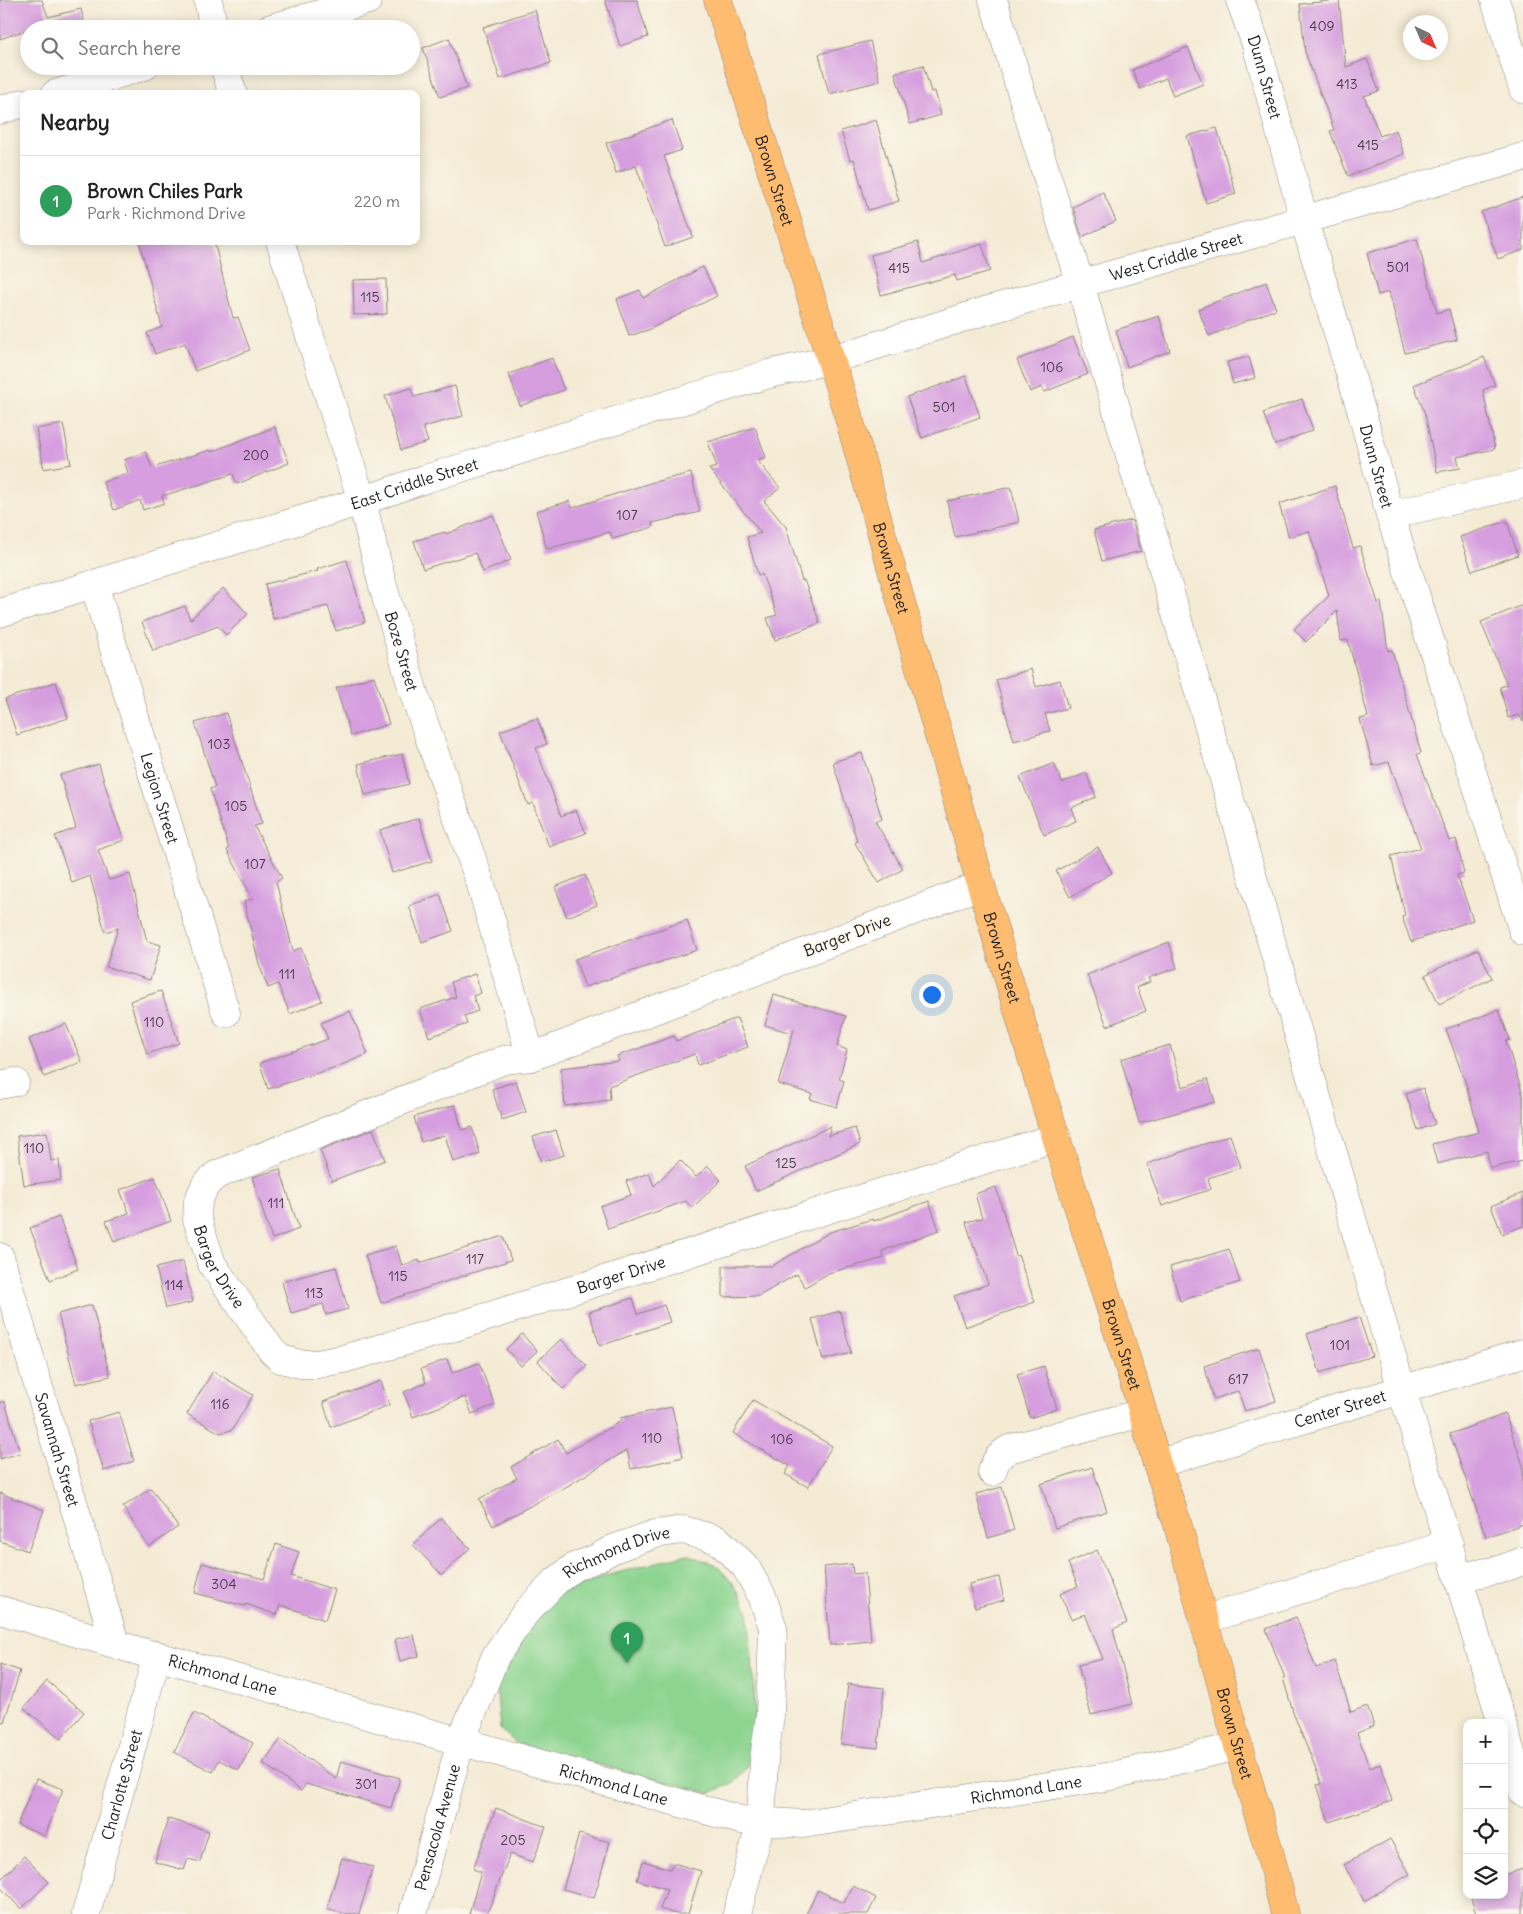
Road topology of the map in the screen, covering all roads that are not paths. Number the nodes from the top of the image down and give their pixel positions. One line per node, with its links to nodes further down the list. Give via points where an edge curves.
1 (208, 0): 7 (street)
2 (368, 0): 8 (street)
3 (718, 0): 20 (main road, Brown Street)
4 (992, 0): 19 (street)
5 (1240, 0): 17 (street, Dunn Street, via 1257,47)
6 (1495, 0): 11 (street)
7 (212, 20)
8 (299, 20)
9 (117, 75): 12 (street)
10 (227, 75): 13 (street)
11 (1523, 89)
12 (68, 90)
13 (232, 90)
14 (20, 104): 15 (street)
15 (0, 110)
16 (1523, 157): 17 (street, West Criddle Street)
17 (1304, 220): 19 (street, West Criddle Street); 23 (street, Dunn Street)
18 (281, 245): 22 (street, Boze Street)
19 (1080, 284): 20 (street, West Criddle Street); 33 (street)
20 (830, 360): 22 (street, East Criddle Street, via 760,377); 26 (main road, Brown Street)
21 (1523, 484): 23 (street)
22 (362, 500): 24 (street, East Criddle Street); 29 (street, Boze Street, via 415,698 480,882)
23 (1390, 515): 27 (street, Dunn Street)
24 (94, 584): 25 (street, East Criddle Street); 28 (street, Legion Street)
25 (0, 613)
26 (981, 885): 29 (street, Barger Drive); 30 (main road, Brown Street)
27 (1523, 931)
28 (226, 1013)
29 (531, 1057): 30 (street, Barger Drive, via 504,1060 216,1174 204,1186 198,1201 198,1219 212,1264 281,1360 316,1364 343,1359 458,1326)
30 (1057, 1136): 34 (main road, Brown Street)
31 (0, 1257): 42 (street, Savannah Street)
32 (1523, 1353): 33 (street, Center Street)
33 (1402, 1390): 35 (street, Center Street); 37 (street)
34 (1142, 1413): 35 (main road, Brown Street); 36 (street, via 1009,1449 1000,1454)
35 (1157, 1464): 41 (main road, Brown Street, via 1177,1522)
36 (992, 1472)
37 (1449, 1544): 39 (street); 41 (street)
38 (1523, 1561): 39 (street, via 1499,1570)
39 (1459, 1577): 44 (street)
40 (0, 1610): 42 (street, Richmond Lane)
41 (1203, 1620): 47 (main road, Brown Street)
42 (115, 1643): 43 (street, Richmond Lane)
43 (157, 1655): 45 (street, Richmond Lane); 50 (street, Charlotte Street)
44 (1501, 1719)
45 (461, 1741): 49 (street, Richmond Lane, via 700,1810); 49 (street, Richmond Drive, via 496,1655 526,1612 556,1581 574,1567 613,1549 656,1534 683,1530 718,1540 745,1566 762,1596 773,1628 770,1715); 51 (street, Pensacola Avenue)
46 (1508, 1743): 48 (street)
47 (1238, 1746): 49 (street, Richmond Lane, via 1112,1776 804,1824); 53 (main road, Brown Street)
48 (1523, 1793)
49 (760, 1821): 52 (street, Richmond Drive)
50 (86, 1914)
51 (414, 1914)
52 (737, 1914)
53 (1285, 1914)

